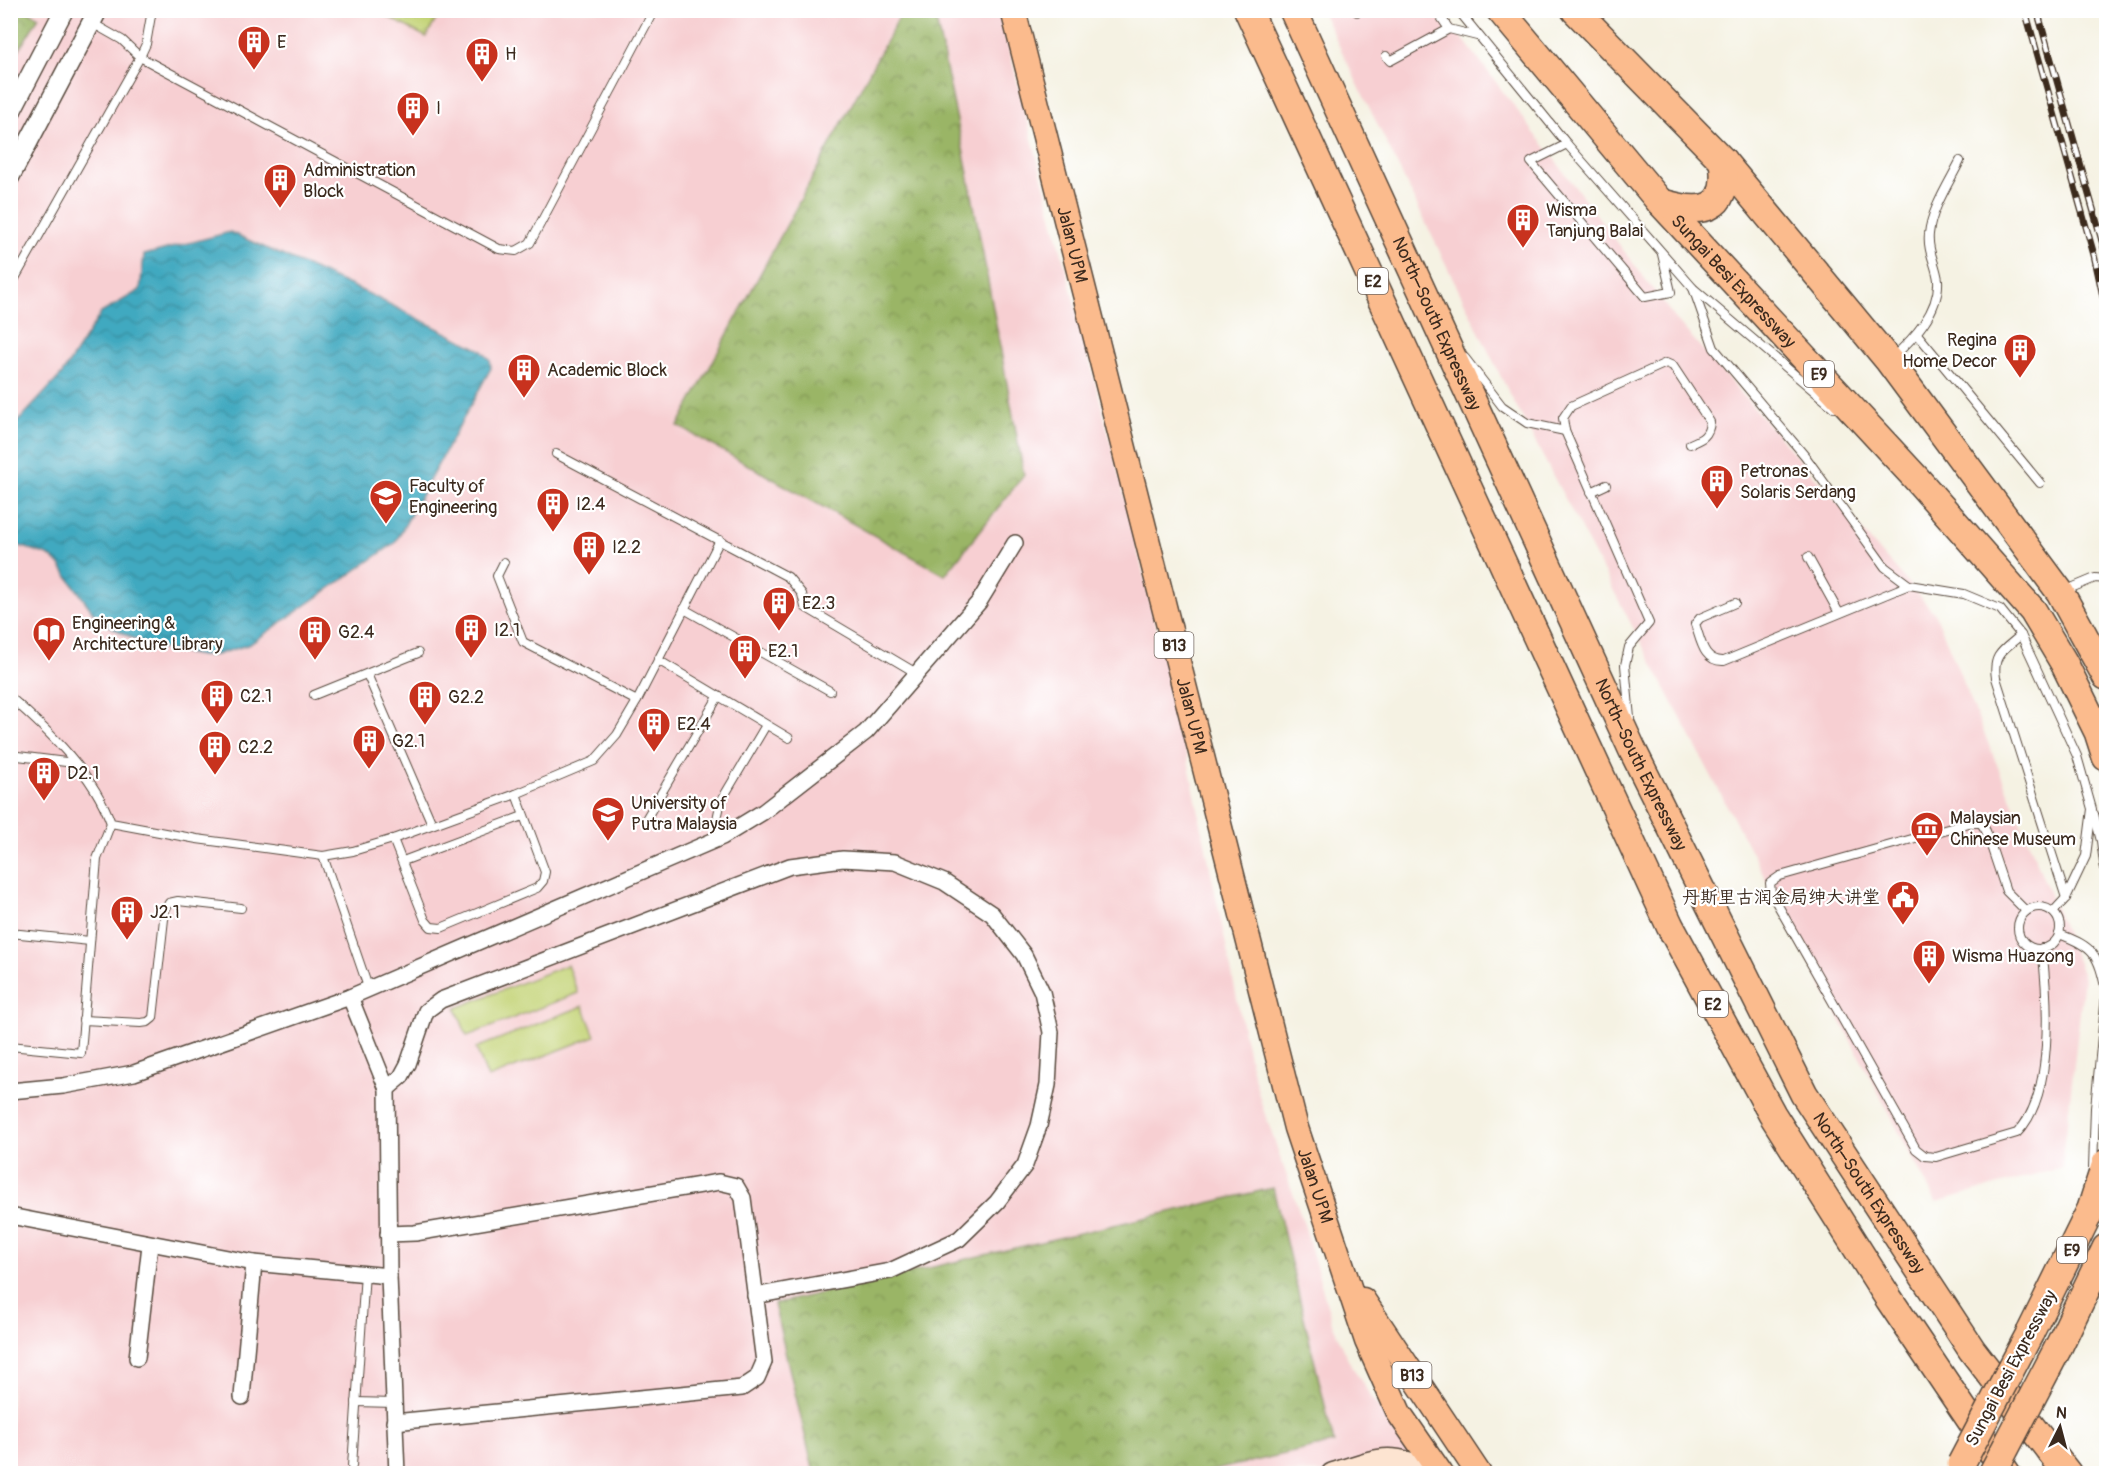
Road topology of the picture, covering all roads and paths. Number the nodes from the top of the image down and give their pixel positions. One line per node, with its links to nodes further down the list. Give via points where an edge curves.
1 (64, 10): 17 (street)
2 (70, 10): 11 (street)
3 (152, 10): 16 (lane)
4 (654, 10): 16 (lane, via 530,243 516,251 499,249)
5 (1013, 10): 99 (main road, Jalan UPM / B13, via 1296,1128)
6 (1293, 10): 26 (highway, North–South Expressway / E2)
7 (1436, 10): 13 (lane)
8 (1458, 10): 14 (lane)
9 (1500, 10): 22 (highway, Sungai Besi Expressway / E9)
10 (1575, 10): 19 (highway)
11 (95, 17): 16 (lane); 21 (street)
12 (1247, 19): 115 (highway, E2, via 1270,59 1670,926 1772,1114 1889,1299)
13 (1449, 29): 14 (lane); 15 (lane, via 1390,61)
14 (1477, 36): 18 (lane)
15 (1386, 56)
16 (140, 57): 24 (lane)
17 (10, 114)
18 (1567, 144): 23 (lane); 23 (lane, via 1531,162 1645,297 1671,292)
19 (1722, 160): 22 (highway, via 1725,176 1714,204 1703,210 1686,211); 28 (highway)
20 (1960, 161): 27 (lane, via 1929,234 1938,281 1934,301)
21 (10, 177)
22 (1660, 202): 34 (highway, Sungai Besi Expressway / E9)
23 (1662, 252): 25 (lane)
24 (10, 287)
25 (1693, 288): 29 (lane); 43 (lane, via 1714,348 1805,456 1885,567)
26 (1435, 319): 31 (lane, via 1502,406 1527,423); 61 (highway, North–South Expressway / E2)
27 (1918, 335): 28 (lane); 35 (lane)
28 (1888, 361): 44 (highway)
29 (1844, 417)
30 (1853, 424): 34 (lane)
31 (1565, 431): 32 (lane, via 1563,418 1571,406 1666,363 1674,366 1710,422 1704,438); 37 (lane)
32 (1690, 444)
33 (556, 454): 38 (lane)
34 (1915, 477): 63 (highway, Sungai Besi Expressway / E9, via 2033,611 2064,663)
35 (2040, 483)
36 (1606, 485): 37 (lane)
37 (1591, 492): 61 (lane, via 1649,623 1629,647 1624,665)
38 (720, 540): 46 (lane); 52 (lane, via 789,577 802,594 805,607)
39 (1015, 543): 52 (street, via 979,602)
40 (1808, 557): 47 (lane)
41 (504, 562): 58 (lane, via 498,576 523,642)
42 (2106, 579): 44 (lane, via 2095,578)
43 (1909, 585): 47 (lane); 48 (lane, via 1964,594 2000,609)
44 (2060, 592): 53 (highway)
45 (1735, 603): 47 (lane, via 1695,624 1708,657 1714,661 1724,661)
46 (684, 609): 50 (lane); 54 (lane)
47 (1839, 613)
48 (2021, 635): 66 (lane, via 2077,756); 76 (lane, via 1994,663 1996,678)
49 (418, 653): 51 (lane)
50 (658, 660): 57 (lane); 58 (lane)
51 (367, 674): 55 (lane); 70 (lane)
52 (918, 674): 71 (street, via 866,732 763,812)
53 (2106, 676)
54 (830, 691)
55 (314, 695)
56 (10, 697): 64 (lane)
57 (718, 697): 59 (lane); 68 (lane)
58 (637, 701): 65 (lane, via 617,735 594,761)
59 (766, 725): 60 (lane); 71 (lane, via 721,801 717,819)
60 (789, 738)
61 (1633, 751): 116 (highway, North–South Expressway / E2, via 1804,1094 1972,1350)
62 (10, 755): 64 (lane)
63 (2106, 757)
64 (74, 763): 69 (lane)
65 (516, 794): 67 (lane); 70 (lane)
66 (2092, 809): 75 (lane, via 2102,841); 76 (lane, via 2086,856)
67 (523, 816): 74 (lane); 74 (lane, via 545,872 543,881 537,888 441,928 431,927 425,920)
68 (646, 819)
69 (111, 823): 73 (lane); 82 (lane, via 97,859)
70 (432, 824): 72 (lane)
71 (722, 837): 84 (street)
72 (393, 839): 73 (lane); 74 (lane)
73 (323, 856): 84 (lane)
74 (403, 861)
75 (2106, 877)
76 (2066, 898): 79 (lane)
77 (241, 908): 87 (lane, via 169,903 153,1018 141,1023)
78 (2026, 911): 79 (lane, via 2038,907); 83 (lane, via 2019,922 2019,935 2028,945); 83 (lane, via 2006,891 1981,823 1969,823 1780,876 1770,883 1771,893 1890,1104 1916,1149 1925,1156 1936,1157 2017,1133 2024,1126 2043,1072 2048,1027)
79 (2053, 912): 81 (lane, via 2060,926)
80 (10, 933): 82 (lane)
81 (2059, 934): 83 (lane, via 2049,947); 85 (lane, via 2091,949 2101,969)
82 (90, 942): 87 (lane)
83 (2042, 948)
84 (369, 990): 86 (street)
85 (2106, 993): 92 (lane, via 2095,1108)
86 (350, 997): 89 (street); 90 (street, via 134,1073)
87 (83, 1020): 88 (lane, via 81,1053)
88 (10, 1046)
89 (387, 1089): 94 (street); 101 (street, via 408,1064 426,1011 441,1000 790,866 843,859 895,862 944,882 993,914 1024,955 1042,992 1051,1032 1048,1084 1025,1165 997,1202 959,1239 890,1271)
90 (10, 1091)
91 (2106, 1163): 92 (highway, Sungai Besi Expressway / E9)
92 (2091, 1209): 108 (highway, Sungai Besi Expressway / E9, bridge)
93 (10, 1215): 95 (street)
94 (388, 1234): 100 (street); 101 (street, via 415,1233 719,1182 736,1186 742,1198)
95 (150, 1245): 97 (street); 102 (street)
96 (2106, 1248): 114 (highway, Sungai Besi Expressway / E9, bridge)
97 (254, 1263): 98 (street); 103 (street)
98 (365, 1274): 100 (street); 104 (lane)
99 (1347, 1275): 112 (main road, Jalan UPM / B13, via 1367,1341 1399,1413); 113 (main road, Jalan UPM / B13)
100 (389, 1276): 105 (street)
101 (755, 1296): 106 (street, via 764,1362 757,1378 742,1388)
102 (137, 1358)
103 (242, 1397)
104 (356, 1402): 105 (lane); 107 (lane)
105 (394, 1403): 106 (street)
106 (394, 1422): 109 (street)
107 (352, 1466)
108 (1959, 1469)
109 (397, 1473)
110 (1332, 1473): 111 (main road, via 1378,1459 1411,1461)
111 (1436, 1473)
112 (1441, 1473)
113 (1479, 1473)
114 (1992, 1473)
115 (2007, 1473)
116 (2068, 1473)

